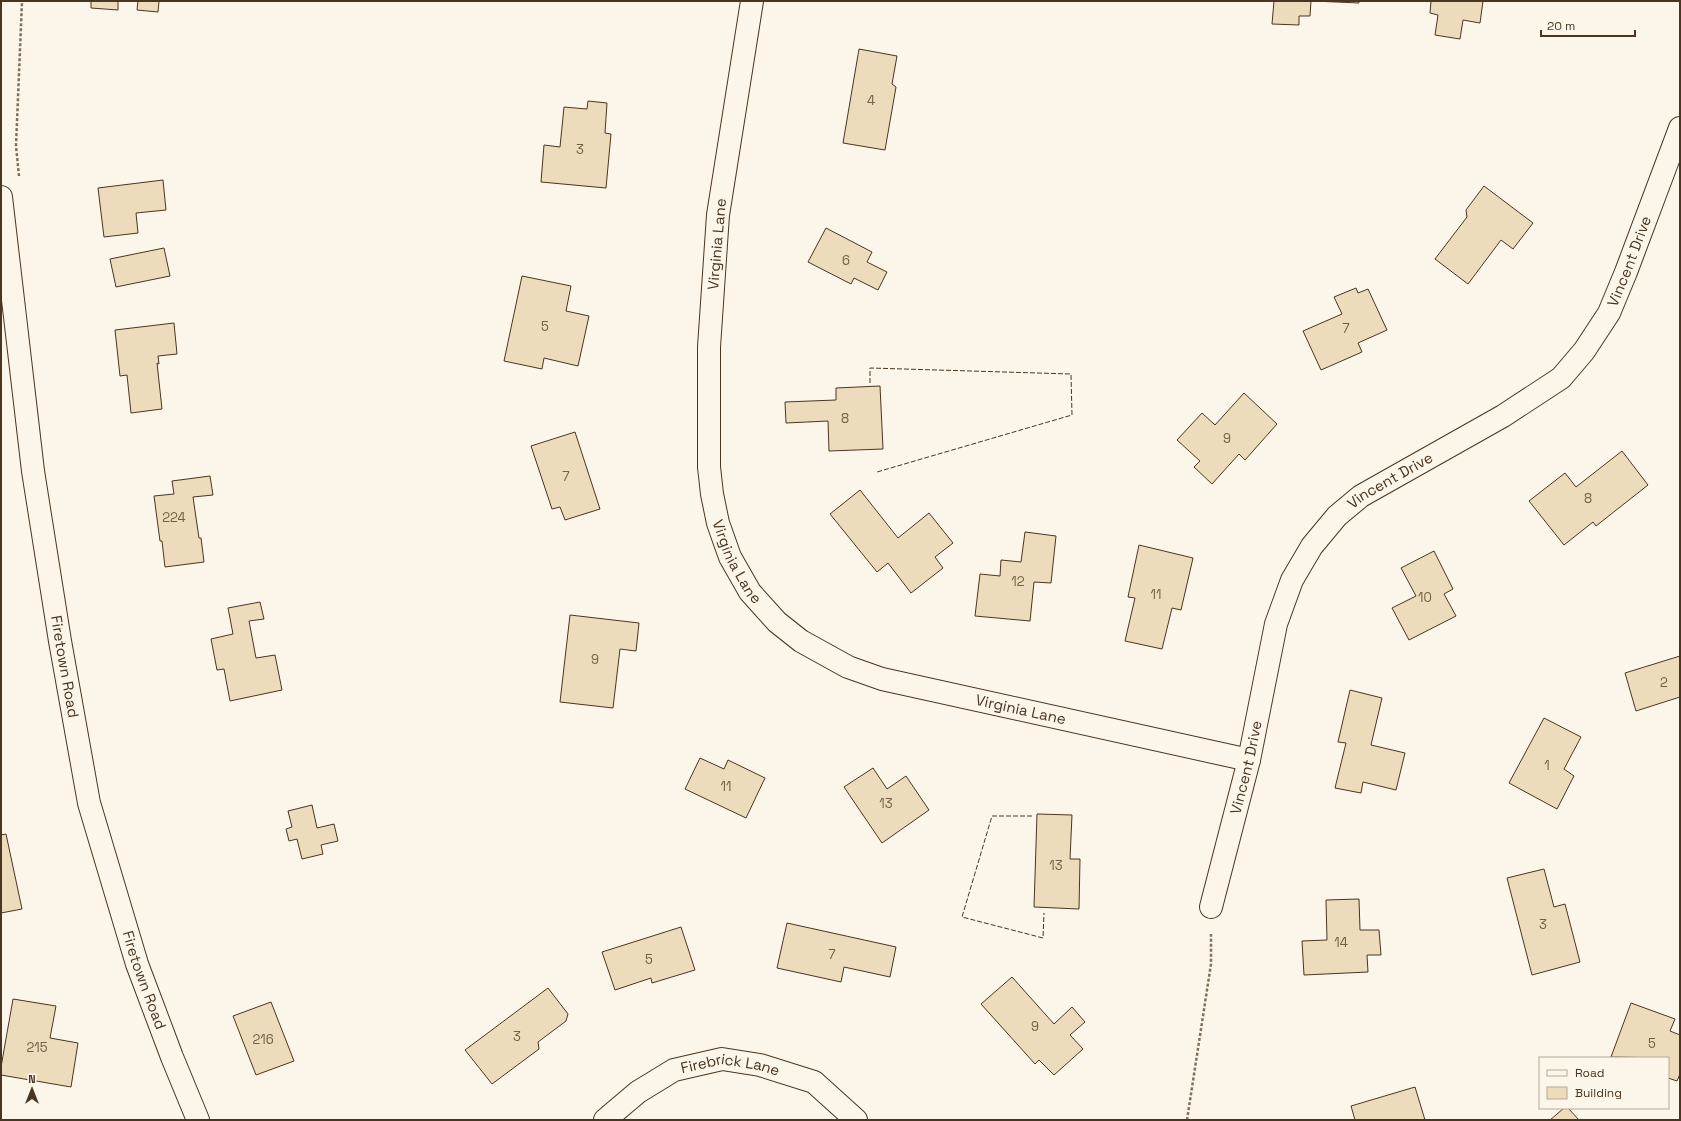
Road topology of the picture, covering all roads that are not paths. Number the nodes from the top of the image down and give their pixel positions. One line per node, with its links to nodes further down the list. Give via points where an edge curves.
1 (752, 1): 4 (street, Virginia Lane, via 718,215 709,347 708,467 718,523 730,557 750,592 777,622 800,641 848,667 882,679)
2 (1680, 128): 4 (street, Vincent Drive, via 1608,313 1584,350 1561,378 1503,416 1361,496 1337,516 1312,546 1292,580 1276,624)
3 (1, 197): 6 (street, Firetown Road, via 32,471 89,803 137,964)
4 (1249, 760): 5 (street, Vincent Drive)
5 (1211, 907)
6 (198, 1120)
7 (604, 1120): 8 (street, Firebrick Lane, via 638,1092 674,1070 722,1059 760,1065 814,1082)
8 (856, 1120)

